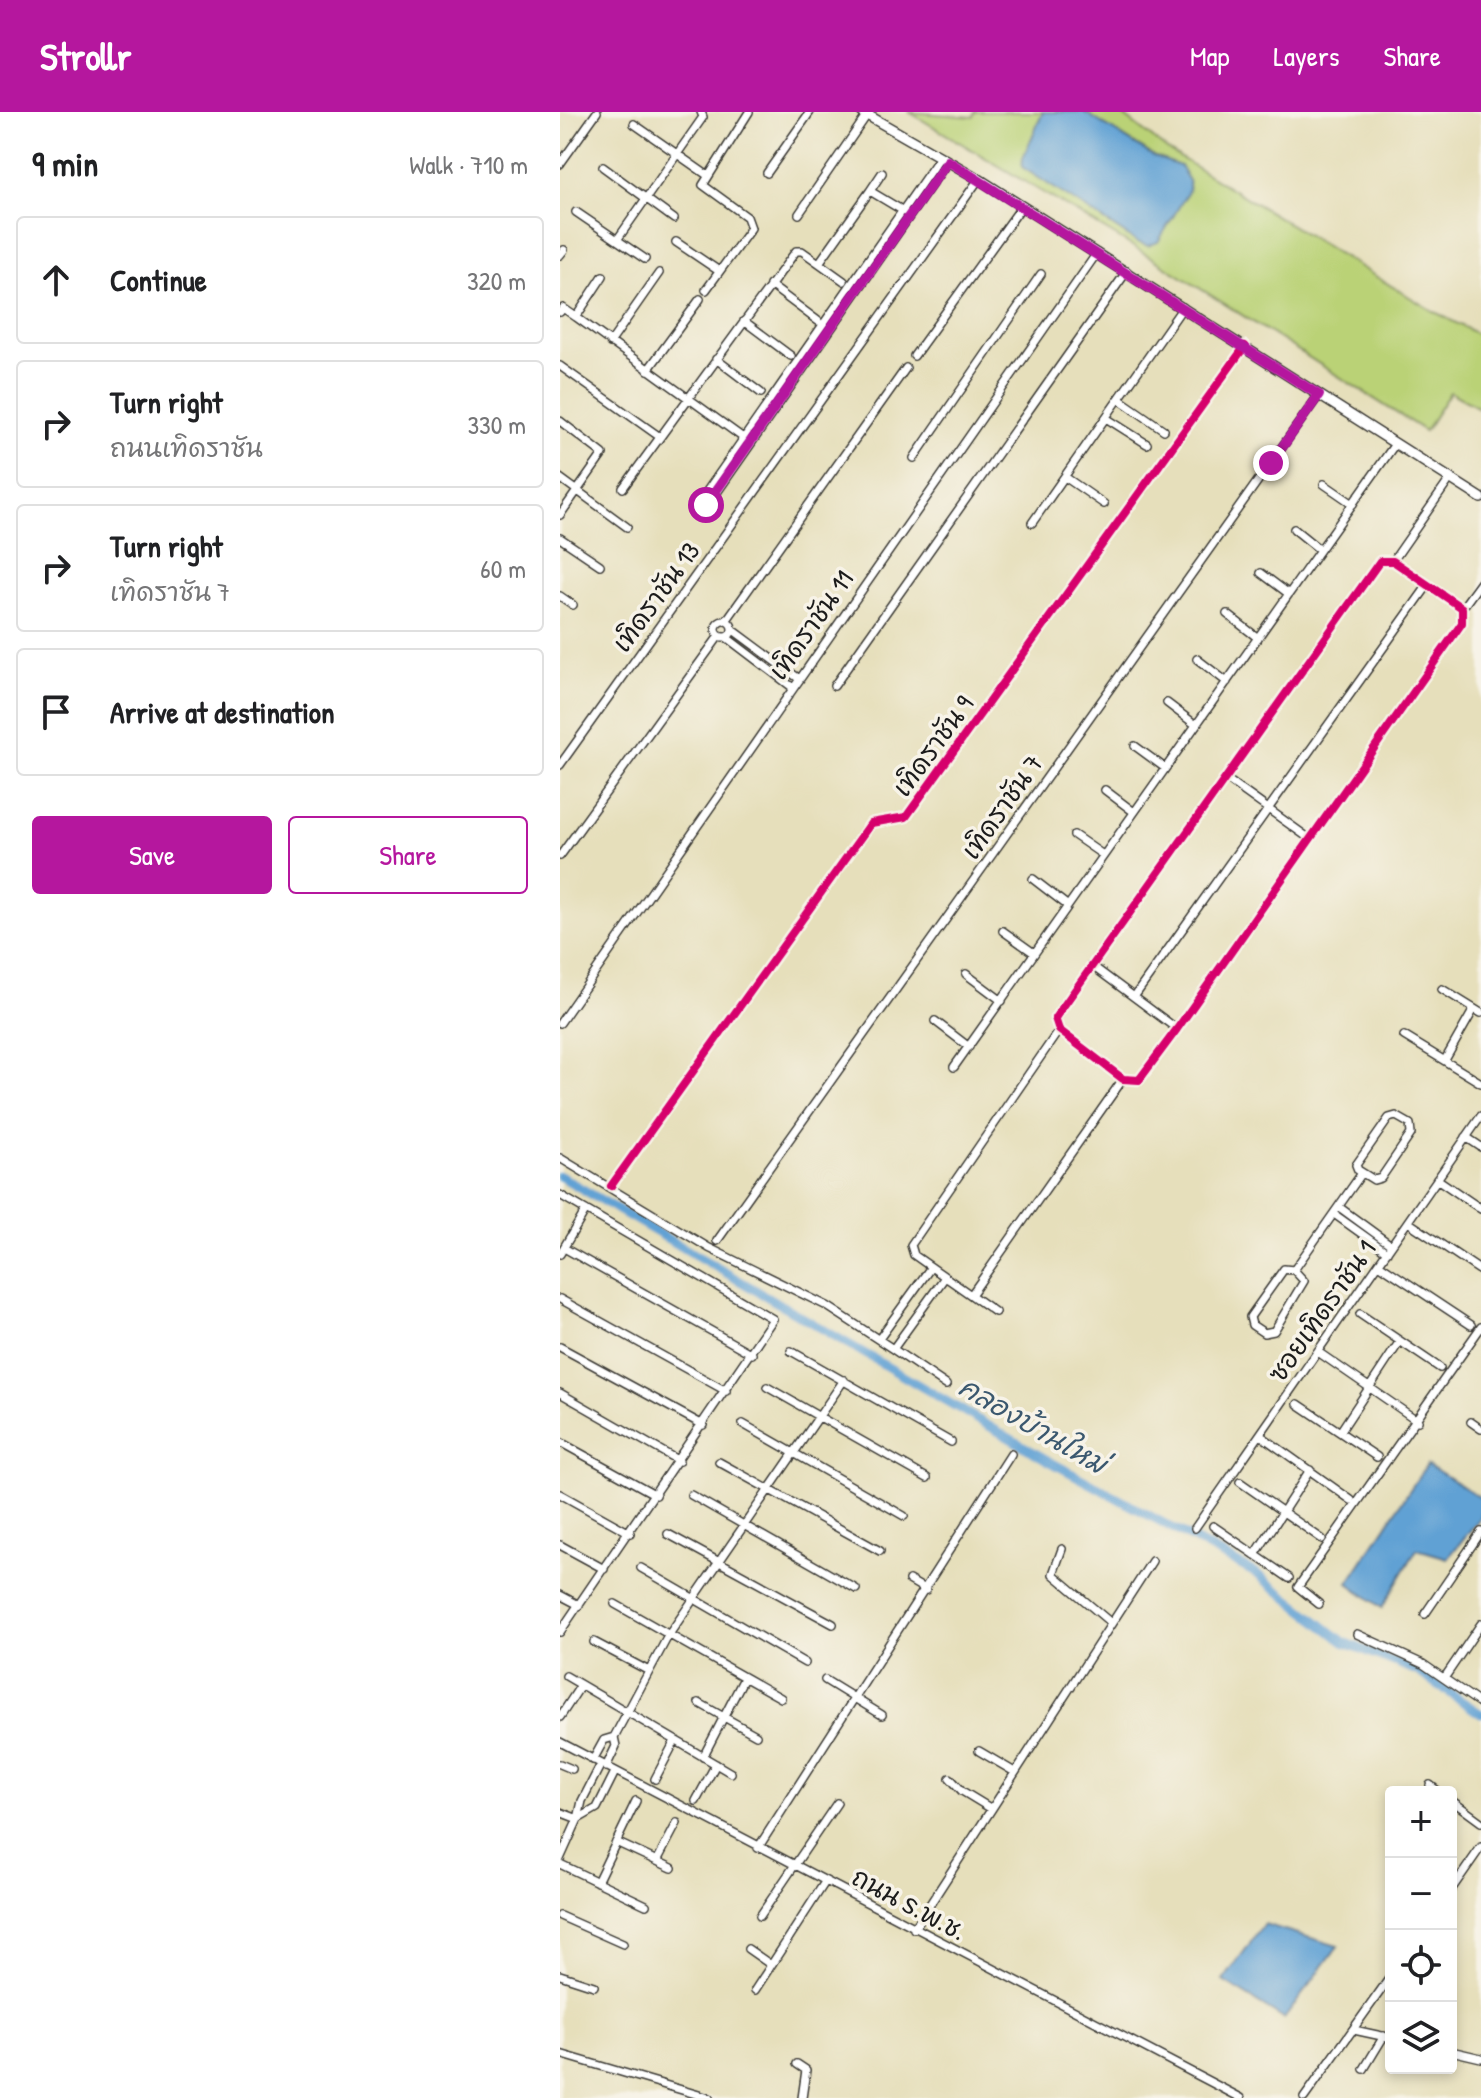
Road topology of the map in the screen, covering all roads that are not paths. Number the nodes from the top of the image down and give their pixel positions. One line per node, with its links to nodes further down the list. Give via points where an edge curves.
1 (597, 112): 9 (street)
2 (701, 112): 7 (street, via 703,117)
3 (749, 112): 13 (street)
4 (810, 112): 11 (street)
5 (864, 114): 8 (street); 20 (street)
6 (634, 124): 7 (street)
7 (678, 154): 13 (street); 16 (street)
8 (944, 159): 14 (street); 18 (street); 21 (street)
9 (560, 164)
10 (603, 167): 16 (street)
11 (767, 173)
12 (882, 173): 15 (street)
13 (707, 175): 28 (street, via 705,189 752,222)
14 (979, 179): 17 (street); 100 (street, เทิดราชัน 13)
15 (870, 191): 18 (street); 27 (street)
16 (646, 199): 22 (street); 23 (street)
17 (1022, 206): 25 (street); 45 (street)
18 (903, 211): 21 (street); 58 (street)
19 (576, 212): 23 (street)
20 (799, 214)
21 (911, 216): 59 (street)
22 (674, 219)
23 (617, 240): 26 (street)
24 (676, 242): 28 (street)
25 (1097, 253): 29 (street); 93 (street, เทิดราชัน 11)
26 (645, 259)
27 (819, 263): 33 (street); 34 (street, via 796,251)
28 (719, 271): 35 (street)
29 (1127, 271): 37 (street); 95 (street)
30 (659, 273): 42 (street)
31 (1041, 274): 62 (street)
32 (603, 276): 39 (street)
33 (844, 281)
34 (770, 285): 40 (street); 41 (street)
35 (706, 290)
36 (700, 299): 49 (street)
37 (1183, 307): 43 (street); 53 (street)
38 (561, 309): 39 (street)
39 (576, 317): 42 (street)
40 (744, 321): 44 (street); 46 (street)
41 (818, 321)
42 (610, 343): 49 (street)
43 (1245, 346): 51 (street); 136 (street, เทิดราชัน 9, via 906,817 871,823)
44 (791, 356)
45 (914, 356)
46 (716, 359): 50 (street); 52 (street)
47 (560, 366): 57 (street)
48 (906, 368): 88 (street)
49 (648, 370): 52 (street)
50 (761, 393)
51 (1319, 395): 61 (street); 142 (street, เทิดราชัน 7)
52 (687, 398): 57 (street); 58 (street)
53 (1119, 399): 54 (street); 56 (street)
54 (1106, 418): 60 (street); 63 (street)
55 (560, 421): 68 (street, via 603,454)
56 (1164, 430)
57 (660, 437): 67 (street)
58 (743, 438): 59 (street); 59 (street, via 700,500 706,505)
59 (751, 443)
60 (1147, 444)
61 (1395, 444): 65 (street); 71 (street)
62 (914, 458)
63 (1065, 477): 70 (street); 73 (street)
64 (560, 478): 68 (street)
65 (1450, 479): 69 (street); 78 (street)
66 (1324, 484): 71 (street)
67 (623, 488)
68 (578, 490): 72 (street); 74 (street)
69 (1481, 498)
70 (1104, 504)
71 (1353, 504): 77 (street)
72 (560, 515)
73 (1032, 523)
74 (627, 527)
75 (1294, 529): 77 (street)
76 (560, 538): 79 (street)
77 (1320, 550): 83 (street)
78 (1393, 561): 82 (street); 102 (street, via 1380,561)
79 (600, 565)
80 (1261, 573): 83 (street)
81 (1481, 582): 86 (street)
82 (1428, 585): 86 (street); 104 (street)
83 (1289, 594): 91 (street)
84 (560, 596): 85 (street)
85 (573, 605)
86 (1462, 608): 107 (street, via 1462,623)
87 (1227, 614): 91 (street)
88 (726, 621): 89 (street); 90 (street, via 717,626)
89 (732, 629): 90 (street); 93 (street)
90 (723, 636): 96 (street); 109 (street)
91 (1258, 638): 94 (street)
92 (1197, 659): 94 (street)
93 (798, 678): 96 (street, เทิดราชัน 11)
94 (1227, 682): 98 (street)
95 (834, 686)
96 (792, 687): 121 (street, เทิดราชัน 11)
97 (1167, 703): 98 (street)
98 (1196, 725): 101 (street)
99 (1135, 746): 101 (street)
100 (560, 765)
101 (1165, 768): 105 (street)
102 (1225, 778): 104 (street); 114 (street)
103 (1105, 790): 105 (street)
104 (1268, 809): 107 (street); 117 (street)
105 (1134, 812): 108 (street)
106 (1074, 835): 108 (street)
107 (1310, 839): 122 (street)
108 (1103, 855): 111 (street)
109 (560, 856)
110 (1033, 879): 111 (street)
111 (1068, 906): 113 (street)
112 (1003, 931): 113 (street)
113 (1034, 953): 118 (street)
114 (1091, 965): 117 (street); 123 (street, via 1055,1018)
115 (966, 974): 118 (street)
116 (1442, 989): 119 (street)
117 (1134, 997): 122 (street)
118 (1002, 1001): 125 (street)
119 (1478, 1011): 126 (street)
120 (935, 1021): 125 (street)
121 (560, 1023)
122 (1177, 1029): 128 (street, via 1139,1080)
123 (1059, 1030): 128 (street); 146 (street, via 911,1245 914,1255)
124 (1404, 1036): 126 (street)
125 (969, 1047): 127 (street)
126 (1445, 1060): 129 (street)
127 (954, 1067)
128 (1123, 1079): 150 (street)
129 (1481, 1083)
130 (1481, 1116): 131 (street, ซอยเทิดราชัน 1)
131 (1466, 1137): 132 (street); 135 (street, ซอยเทิดราชัน 1)
132 (1481, 1147)
133 (560, 1158): 136 (street)
134 (1362, 1173): 134 (street, via 1356,1165 1389,1118 1410,1124 1411,1134 1381,1178); 140 (street)
135 (1437, 1179): 138 (street); 141 (street, ซอยเทิดราชัน 1)
136 (611, 1186): 156 (street, via 709,1248 827,1306)
137 (560, 1195): 139 (street)
138 (1481, 1209)
139 (586, 1210): 144 (street); 162 (street, via 771,1316 773,1323)
140 (1336, 1211): 143 (street); 147 (street)
141 (1408, 1222): 143 (street, ซอยเทิดราชัน 1); 148 (street)
142 (717, 1241)
143 (1389, 1249): 145 (street, ซอยเทิดราชัน 1)
144 (562, 1251): 162 (street)
145 (1379, 1264): 154 (street); 161 (street, ซอยเทิดราชัน 1)
146 (931, 1267): 149 (street); 156 (street)
147 (1294, 1270): 147 (street, via 1304,1281 1302,1287 1274,1331 1264,1333 1250,1317 1284,1269)
148 (1481, 1271)
149 (945, 1277): 150 (street); 159 (street)
150 (971, 1295): 152 (street)
151 (560, 1299): 168 (street)
152 (995, 1312)
153 (1360, 1314): 157 (street)
154 (1471, 1325)
155 (1481, 1327): 172 (street)
156 (879, 1339): 159 (street)
157 (1400, 1341): 163 (street); 167 (street)
158 (560, 1347): 175 (street)
159 (893, 1349): 165 (street)
160 (791, 1351): 164 (street)
161 (1318, 1352): 167 (street); 178 (street, ซอยเทิดราชัน 1)
162 (752, 1354): 168 (street)
163 (1440, 1368)
164 (844, 1380): 171 (street); 180 (street)
165 (946, 1385)
166 (767, 1387): 171 (street)
167 (1370, 1387): 172 (street); 177 (street)
168 (726, 1391): 175 (street)
169 (560, 1393): 184 (street)
170 (1298, 1404): 177 (street)
171 (820, 1416): 181 (street); 187 (street)
172 (1418, 1421): 218 (street, via 1298,1587)
173 (1471, 1422): 176 (street)
174 (743, 1424): 181 (street)
175 (703, 1425): 184 (street)
176 (1481, 1429)
177 (1340, 1432): 183 (street)
178 (1260, 1435): 186 (street); 198 (street, ซอยเทิดราชัน 1)
179 (560, 1442): 191 (street)
180 (951, 1442)
181 (793, 1453): 189 (street); 195 (street)
182 (1011, 1454): 214 (street)
183 (1377, 1457)
184 (679, 1461): 191 (street)
185 (719, 1462): 189 (street)
186 (1310, 1470): 193 (street); 194 (street)
187 (927, 1478)
188 (1240, 1482): 194 (street)
189 (767, 1488): 196 (street); 205 (street)
190 (560, 1494): 200 (street)
191 (656, 1495): 200 (street)
192 (691, 1495): 196 (street)
193 (1351, 1500)
194 (1283, 1511): 202 (street); 206 (street)
195 (904, 1516)
196 (743, 1525): 207 (street); 213 (street)
197 (1213, 1526): 206 (street)
198 (1195, 1528)
199 (1481, 1532): 220 (street)
200 (630, 1533): 210 (street)
201 (668, 1534): 207 (street)
202 (1322, 1539)
203 (560, 1545): 210 (street)
204 (1062, 1549): 221 (street, via 1053,1574)
205 (880, 1551)
206 (1255, 1555): 211 (street)
207 (718, 1561): 216 (street); 222 (street)
208 (1152, 1561): 221 (street)
209 (641, 1568): 216 (street)
210 (604, 1569): 219 (street)
211 (1289, 1578)
212 (909, 1580): 214 (street)
213 (856, 1589)
214 (926, 1590): 236 (street)
215 (560, 1595): 219 (street)
216 (693, 1599): 226 (street); 228 (street)
217 (615, 1604): 226 (street)
218 (1319, 1604)
219 (579, 1605): 224 (street)
220 (1425, 1614)
221 (1111, 1623): 253 (street)
222 (833, 1624)
223 (1481, 1624): 231 (street)
224 (560, 1632)
225 (1357, 1634): 231 (street)
226 (668, 1636): 229 (street); 232 (street)
227 (594, 1642): 229 (street)
228 (805, 1663)
229 (647, 1670): 239 (street)
230 (566, 1676): 234 (street)
231 (1445, 1677): 238 (street)
232 (744, 1678): 235 (street); 242 (street)
233 (825, 1680): 236 (street)
234 (581, 1685): 239 (street); 241 (street)
235 (781, 1698)
236 (856, 1699): 240 (street); 269 (street)
237 (699, 1703): 242 (street)
238 (1481, 1704)
239 (626, 1712): 244 (street); 245 (street)
240 (882, 1715)
241 (560, 1717)
242 (723, 1718): 243 (street); 248 (street)
243 (756, 1735)
244 (614, 1737): 250 (street, via 616,1746); 250 (street, via 604,1740)
245 (675, 1741): 248 (street); 257 (street)
246 (560, 1742): 250 (street, ถนน ร.พ.ช.)
247 (979, 1751): 253 (street)
248 (703, 1757): 251 (street)
249 (560, 1764): 252 (street)
250 (600, 1764): 254 (street, ถนน ร.พ.ช.); 264 (street)
251 (716, 1764): 255 (street); 259 (street)
252 (572, 1769)
253 (1013, 1771): 262 (street)
254 (615, 1772): 264 (street, via 597,1808); 269 (street, ถนน ร.พ.ช.)
255 (731, 1773)
256 (950, 1778): 262 (street)
257 (655, 1779)
258 (636, 1801): 267 (street)
259 (696, 1801)
260 (837, 1803): 272 (street)
261 (1457, 1804): 265 (street)
262 (990, 1808): 280 (street)
263 (560, 1812): 264 (street)
264 (578, 1819): 271 (street)
265 (1481, 1822)
266 (677, 1823): 270 (street)
267 (616, 1842): 270 (street); 275 (street)
268 (1481, 1847): 274 (street)
269 (758, 1848): 272 (street, ถนน ร.พ.ช.)
270 (657, 1861): 273 (street)
271 (560, 1862): 275 (street)
272 (794, 1866): 276 (street, ถนน ร.พ.ช.); 279 (street)
273 (672, 1868)
274 (1457, 1881)
275 (597, 1882): 277 (street)
276 (825, 1882): 280 (street, ถนน ร.พ.ช.); 283 (street)
277 (646, 1905)
278 (560, 1916): 281 (street)
279 (760, 1916)
280 (914, 1929): 298 (street, ถนน ร.พ.ช.)
281 (623, 1944)
282 (748, 1949): 283 (street)
283 (771, 1965): 287 (street)
284 (560, 1975): 286 (street)
285 (1385, 1985): 288 (street)
286 (594, 1986)
287 (755, 1990)
288 (1354, 2030): 289 (street); 299 (street)
289 (1385, 2037)
290 (1385, 2040): 295 (street)
291 (1457, 2052): 293 (street)
292 (560, 2054): 296 (street)
293 (1481, 2058)
294 (797, 2064): 297 (street, via 808,2076)
295 (1364, 2069)
296 (709, 2098)
297 (802, 2098)
298 (1241, 2098)
299 (1304, 2098)

